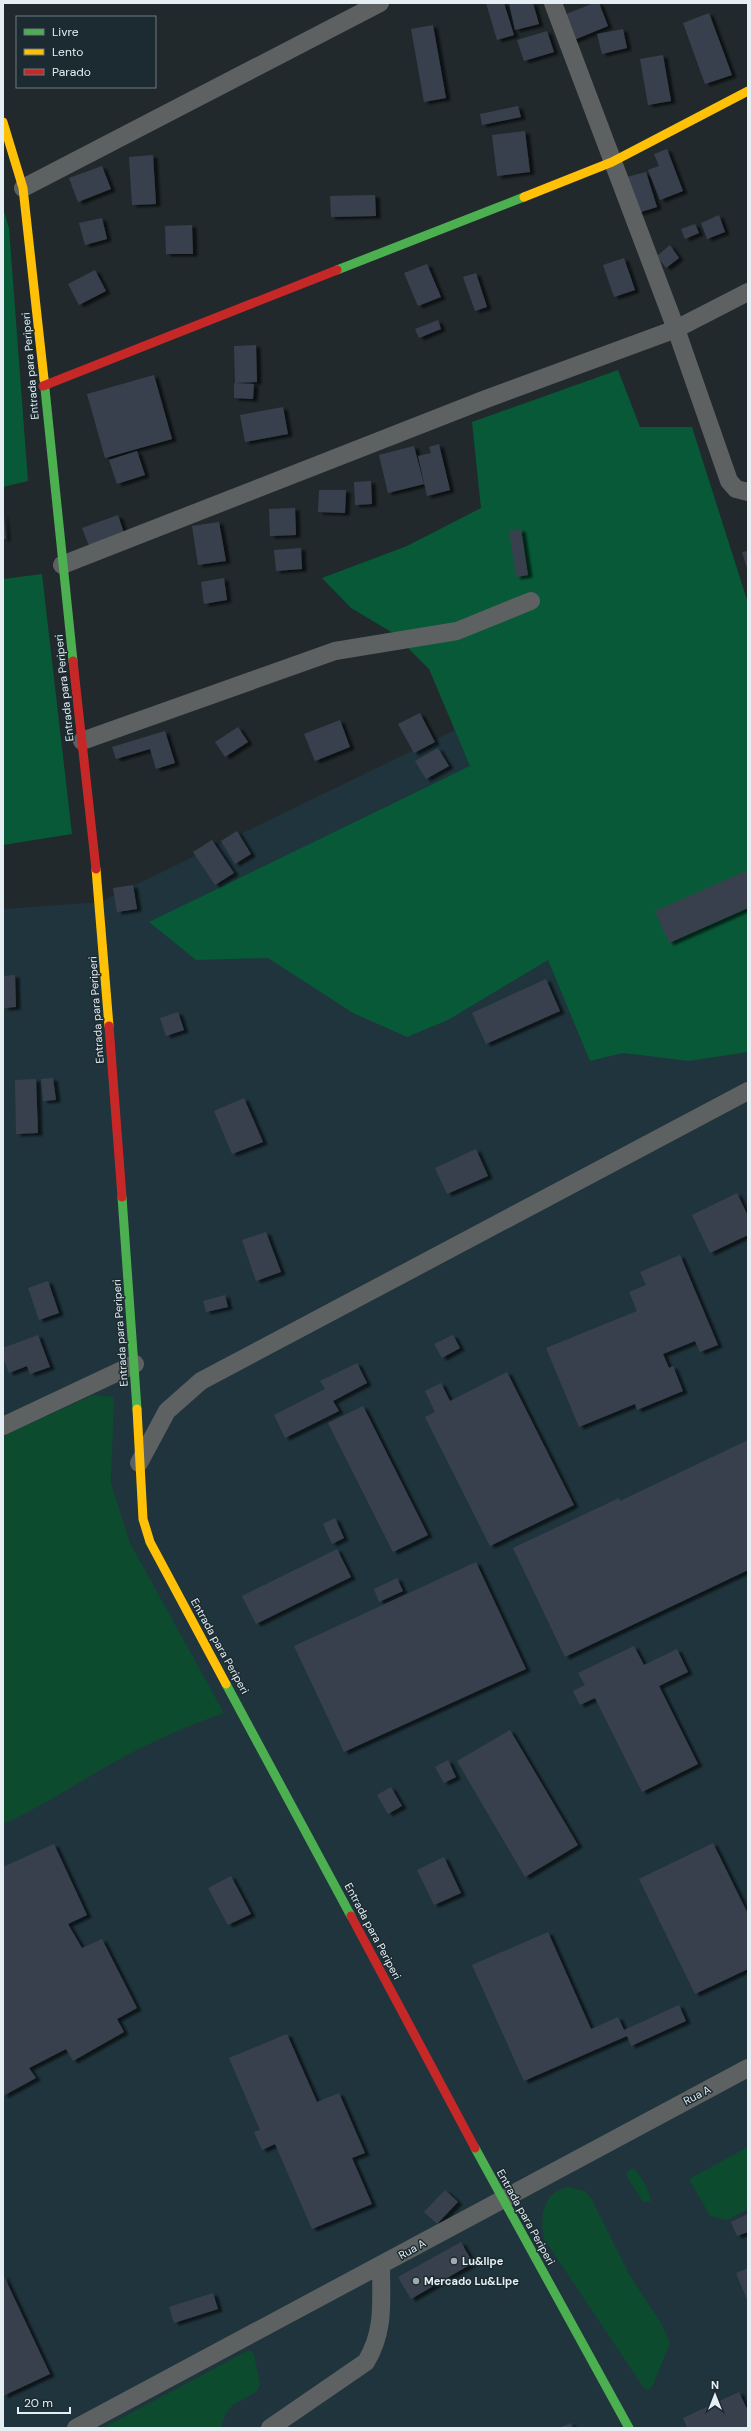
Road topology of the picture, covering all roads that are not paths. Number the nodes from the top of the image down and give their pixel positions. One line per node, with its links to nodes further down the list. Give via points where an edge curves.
1 (380, 3): 6 (street)
2 (553, 3): 5 (street)
3 (748, 91): 5 (main road)
4 (3, 122): 6 (main road, Entrada para Periperi)
5 (612, 162): 8 (street); 9 (main road)
6 (23, 188): 9 (main road, Entrada para Periperi, via 31,247)
7 (748, 292): 8 (street)
8 (676, 329): 10 (street, via 728,481 736,489); 11 (street, via 479,402)
9 (43, 386): 11 (main road, Entrada para Periperi)
10 (748, 492)
11 (62, 565): 13 (main road, Entrada para Periperi)
12 (532, 601): 13 (street, via 457,631 335,650)
13 (82, 741): 15 (main road, Entrada para Periperi, via 100,902)
14 (748, 1090): 17 (street, via 201,1381 168,1411)
15 (135, 1364): 16 (street); 17 (main road, Entrada para Periperi)
16 (3, 1426)
17 (139, 1463): 19 (main road, Entrada para Periperi, via 143,1520 150,1542)
18 (748, 2068): 19 (street, Rua A)
19 (502, 2198): 20 (street, Rua A); 23 (main road, Entrada para Periperi)
20 (381, 2266): 21 (street, Rua A); 22 (street, via 379,2332 366,2362)
21 (76, 2428)
22 (270, 2428)
23 (629, 2428)

